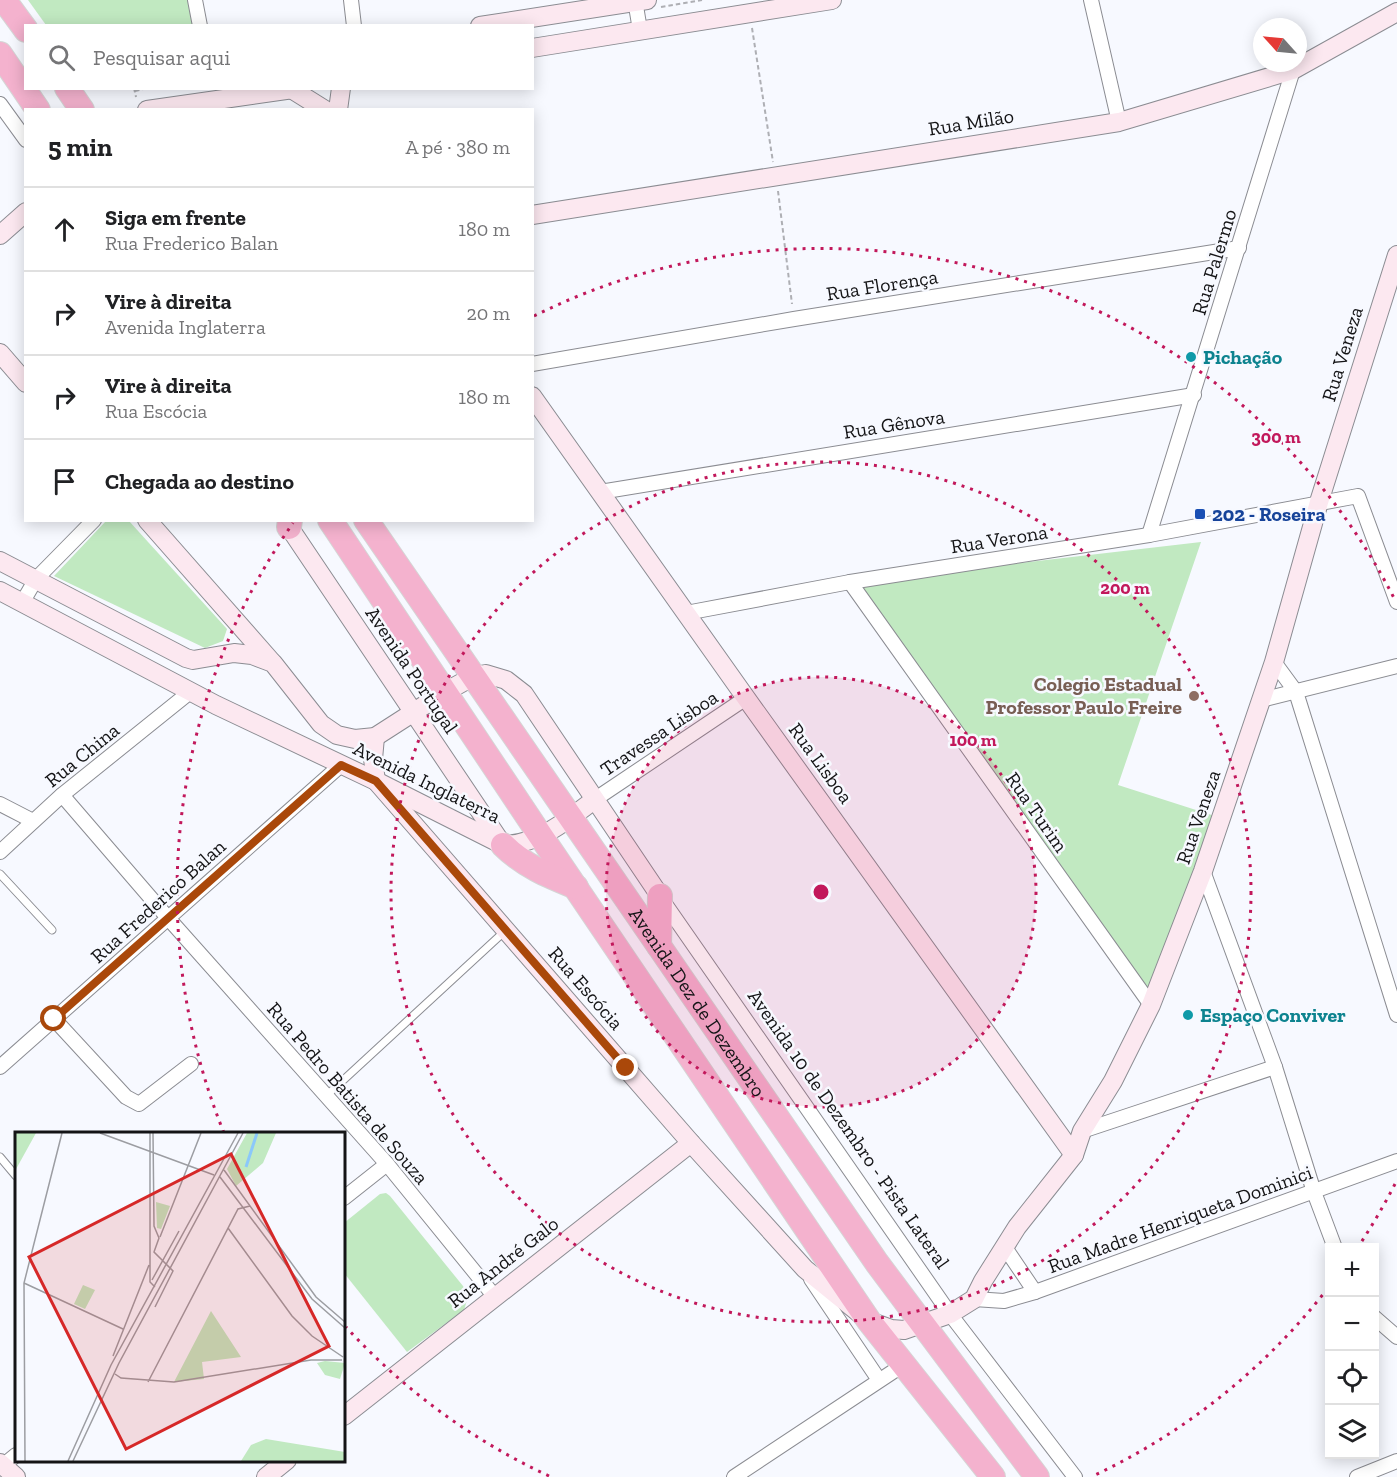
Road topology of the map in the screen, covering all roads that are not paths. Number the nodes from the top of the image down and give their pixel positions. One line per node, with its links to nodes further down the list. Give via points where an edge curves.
1 (4, 0): 11 (highway)
2 (195, 0): 8 (street)
3 (351, 0): 9 (street)
4 (832, 0): 12 (street)
5 (1091, 0): 30 (street)
6 (640, 1): 10 (street); 12 (street)
7 (1397, 12): 15 (street, Rua Milão)
8 (200, 24)
9 (354, 24)
10 (493, 24)
11 (24, 27)
12 (640, 30): 13 (street)
13 (534, 48)
14 (0, 54): 18 (highway)
15 (1307, 62)
16 (1286, 72): 30 (street, Rua Milão)
17 (1292, 72): 35 (street, Rua Palermo)
18 (24, 89)
19 (24, 90): 25 (highway)
20 (72, 90): 26 (highway)
21 (289, 90): 27 (street)
22 (297, 90): 28 (street)
23 (341, 90): 29 (street)
24 (0, 104): 31 (street)
25 (37, 108)
26 (81, 108)
27 (161, 108)
28 (322, 108)
29 (338, 108)
30 (1119, 122): 33 (street, Rua Milão)
31 (24, 137)
32 (24, 214): 34 (street)
33 (534, 215)
34 (0, 235)
35 (1239, 248): 38 (street, Rua Florença); 40 (street, Rua Palermo)
36 (1397, 255): 43 (street, Rua Veneza)
37 (0, 353): 39 (street)
38 (534, 364)
39 (24, 380)
40 (1194, 395): 42 (street, Rua Gênova); 49 (street, Rua Palermo)
41 (534, 399): 42 (street, Rua Lisboa)
42 (600, 492): 57 (street, Rua Lisboa)
43 (1319, 502): 49 (street, Rua Verona); 54 (street, Rua Verona, via 1358,495); 60 (street, Rua Veneza)
44 (92, 522): 51 (street)
45 (149, 522): 56 (street)
46 (331, 522): 65 (highway, Avenida Dez de Dezembro)
47 (367, 522): 63 (highway, Avenida Dez de Dezembro)
48 (287, 523): 69 (street, Avenida Portugal)
49 (1149, 534): 52 (street, Rua Verona)
50 (0, 561): 51 (street)
51 (36, 579): 55 (street); 59 (street)
52 (850, 582): 57 (street, Rua Verona); 89 (street, Rua Turim)
53 (0, 591): 55 (street, Avenida Inglaterra)
54 (1397, 602)
55 (22, 603): 64 (street, Avenida Inglaterra)
56 (225, 608): 58 (street); 61 (street)
57 (686, 613): 67 (street, Rua Lisboa)
58 (234, 652): 59 (street); 61 (street)
59 (193, 660): 64 (street, via 196,674)
60 (1274, 662): 66 (street); 68 (street, Rua Veneza)
61 (273, 663): 70 (street, Avenida Inglaterra, via 321,724 337,735 355,739)
62 (1397, 666): 66 (street)
63 (474, 676): 65 (street, Avenida Inglaterra); 74 (street, via 486,674 506,680 525,694); 76 (highway, Avenida Dez de Dezembro)
64 (190, 692): 71 (street, Avenida Inglaterra); 73 (street, Rua China)
65 (445, 692): 69 (street, Avenida Inglaterra); 78 (highway, Avenida Dez de Dezembro)
66 (1296, 692): 68 (street); 90 (street)
67 (746, 698): 74 (street, Travessa Lisboa); 98 (street, Rua Lisboa)
68 (1261, 700): 81 (street, Rua Veneza)
69 (413, 712): 70 (street, Avenida Inglaterra); 79 (street, Avenida Portugal)
70 (375, 737): 72 (street)
71 (341, 765): 72 (street, Avenida Inglaterra); 85 (street, Rua Frederico Balan)
72 (376, 781): 79 (street, Avenida Inglaterra); 87 (street, Rua Escócia)
73 (62, 795): 77 (street, Rua China); 85 (street, Rua Pedro Batista de Souza)
74 (594, 800): 76 (street, Avenida Inglaterra); 84 (street, Avenida 10 de Dezembro - Pista Lateral)
75 (0, 804): 77 (street)
76 (571, 817): 78 (street, Avenida Inglaterra); 88 (highway, Avenida Dez de Dezembro)
77 (33, 821): 80 (street, Rua China)
78 (540, 835): 79 (street, Avenida Inglaterra, via 528,843); 83 (highway, Avenida Dez de Dezembro)
79 (503, 845): 83 (highway, via 542,874)
80 (0, 852)
81 (1203, 871): 89 (street, Rua Veneza); 94 (street)
82 (0, 874): 86 (lane)
83 (576, 887): 112 (highway, Avenida Dez de Dezembro)
84 (660, 896): 88 (highway); 111 (street, Avenida 10 de Dezembro - Pista Lateral)
85 (168, 918): 91 (street, Rua Frederico Balan); 95 (street, Rua Pedro Batista de Souza)
86 (52, 930)
87 (506, 930): 95 (lane); 97 (street, Rua Escócia)
88 (659, 946): 114 (highway, Avenida Dez de Dezembro)
89 (1151, 1005): 96 (street, Rua Veneza, via 1113,1081)
90 (1397, 1015)
91 (54, 1019): 92 (street, via 126,1098 139,1104); 93 (street, Rua Frederico Balan)
92 (191, 1064)
93 (0, 1067)
94 (1275, 1067): 96 (street); 103 (street)
95 (326, 1096): 101 (street, Rua Pedro Batista de Souza)
96 (1082, 1131): 98 (street, Rua Veneza)
97 (691, 1143): 107 (street, Rua Escócia); 109 (street, Rua André Galo)
98 (1074, 1155): 106 (street, Rua Veneza)
99 (0, 1157): 102 (lane)
100 (1397, 1161): 103 (street, Rua Madre Henriqueta Dominici)
101 (387, 1164): 104 (street); 109 (street, Rua Pedro Batista de Souza)
102 (15, 1175)
103 (1314, 1192): 105 (street); 108 (street, Rua Madre Henriqueta Dominici)
104 (345, 1197)
105 (1333, 1243)
106 (1004, 1246): 108 (street); 110 (street, Rua Veneza)
107 (805, 1269): 112 (street, Rua Escócia); 117 (street)
108 (1035, 1292): 110 (street, Rua Madre Henriqueta Dominici, via 1004,1301)
109 (495, 1298): 118 (street, Rua André Galo)
110 (974, 1299): 111 (street, Rua Veneza)
111 (950, 1314): 114 (street, Rua Veneza); 125 (street, Avenida 10 de Dezembro - Pista Lateral)
112 (869, 1321): 114 (street, Rua Veneza, via 891,1329); 116 (highway, Avenida Dez de Dezembro)
113 (1379, 1322): 115 (street)
114 (922, 1325): 124 (highway, Avenida Dez de Dezembro)
115 (1397, 1338)
116 (903, 1365): 117 (street); 123 (highway, Avenida Dez de Dezembro)
117 (879, 1380): 122 (street)
118 (345, 1415)
119 (1397, 1461): 126 (street)
120 (286, 1462): 121 (street)
121 (266, 1477)
122 (734, 1477)
123 (993, 1477)
124 (1037, 1477)
125 (1075, 1477)
126 (1357, 1477)

